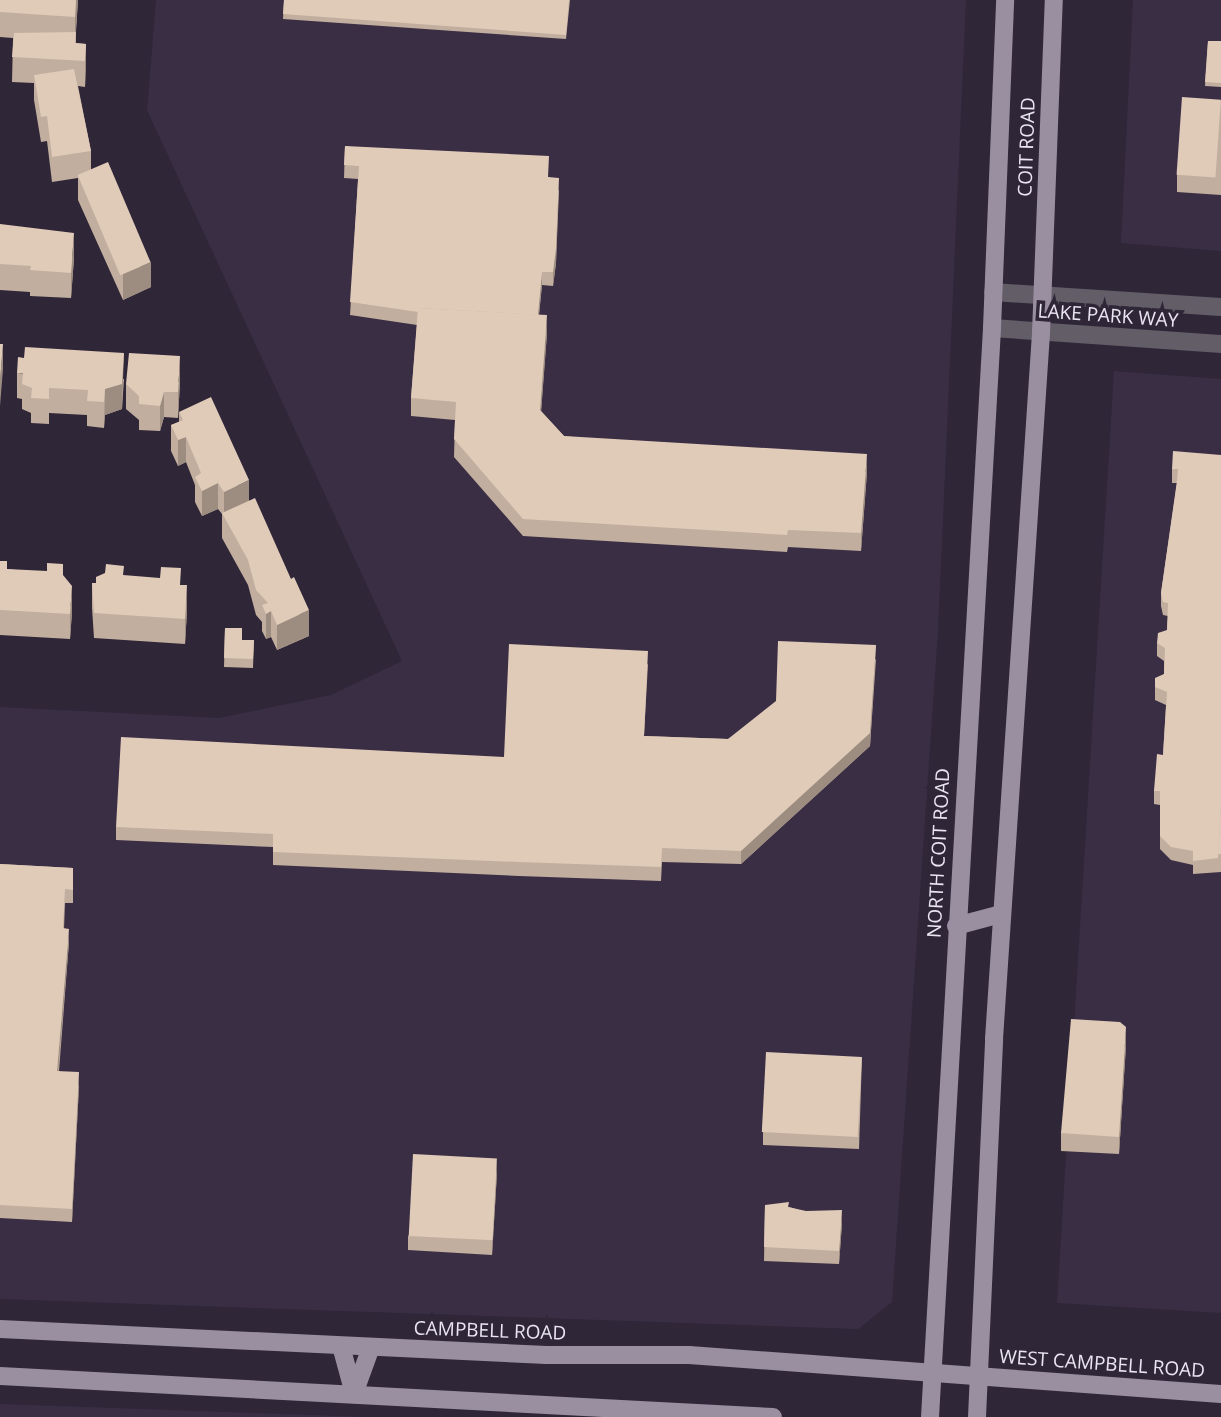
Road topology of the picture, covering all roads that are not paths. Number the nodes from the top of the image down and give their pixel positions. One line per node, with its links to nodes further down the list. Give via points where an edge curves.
1 (1005, 0): 3 (main road, COIT ROAD)
2 (1054, 0): 4 (main road, COIT ROAD)
3 (993, 292): 4 (street, LAKE PARK WAY); 6 (main road, NORTH COIT ROAD)
4 (1042, 295): 5 (street, LAKE PARK WAY); 7 (main road)
5 (1221, 307)
6 (992, 328): 7 (street, LAKE PARK WAY); 9 (main road, NORTH COIT ROAD)
7 (1041, 333): 8 (street, LAKE PARK WAY); 10 (main road)
8 (1221, 344)
9 (956, 904): 10 (main road); 11 (main road, NORTH COIT ROAD)
10 (1001, 914): 11 (main road); 17 (main road)
11 (956, 926): 15 (main road, NORTH COIT ROAD)
12 (0, 1329): 13 (main road, CAMPBELL ROAD)
13 (341, 1346): 14 (main road, CAMPBELL ROAD); 18 (main road)
14 (371, 1347): 15 (main road, CAMPBELL ROAD, via 546,1355 689,1354); 18 (main road)
15 (932, 1371): 17 (main road, CAMPBELL ROAD); 21 (main road, NORTH COIT ROAD)
16 (0, 1376): 18 (main road)
17 (979, 1376): 19 (main road, WEST CAMPBELL ROAD); 22 (main road)
18 (354, 1394): 20 (main road)
19 (1221, 1394)
20 (773, 1417)
21 (930, 1417)
22 (977, 1417)

